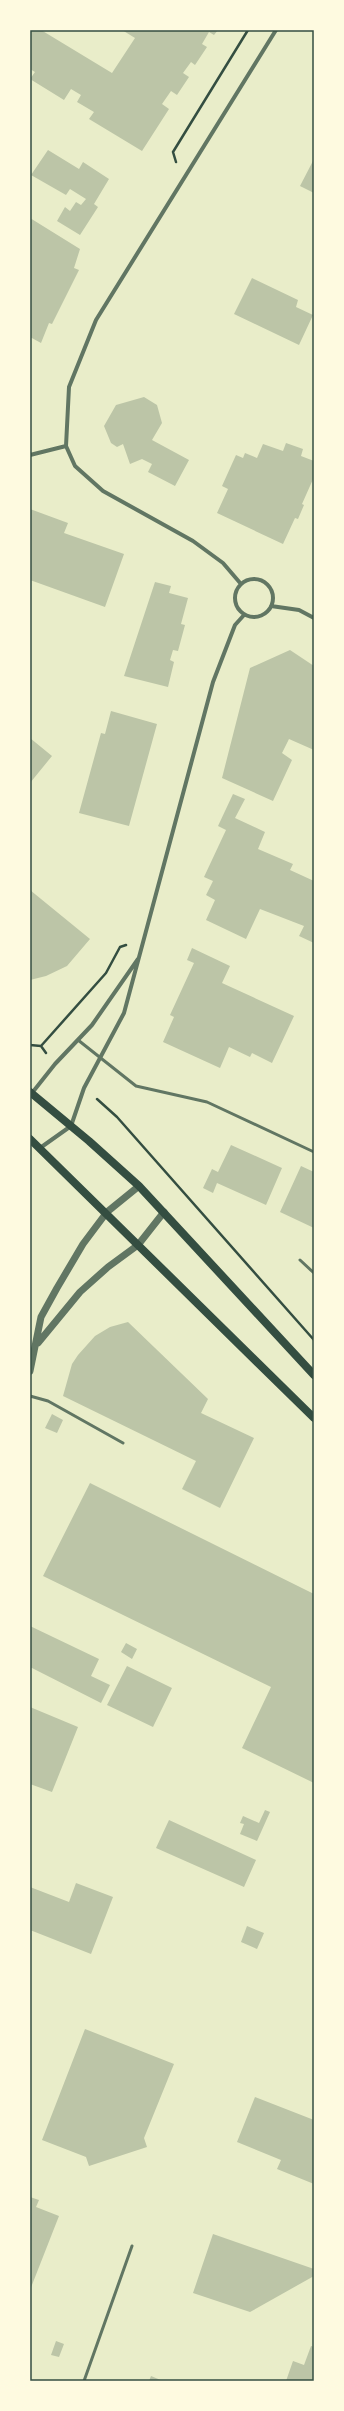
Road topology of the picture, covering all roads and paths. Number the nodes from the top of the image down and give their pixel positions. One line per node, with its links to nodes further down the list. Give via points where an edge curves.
1 (248, 30): 3 (path, via 172,152)
2 (276, 30): 3 (street)
3 (182, 182): 4 (street, via 96,320 69,388)
4 (66, 446): 5 (street); 6 (street, via 75,466 103,491 193,541 223,563)
5 (30, 455)
6 (241, 584): 7 (street, via 253,579 265,583 272,593); 8 (street, via 234,600)
7 (271, 606): 8 (street, via 263,615); 9 (street, via 298,610)
8 (244, 615): 10 (street, via 235,625 213,682)
9 (314, 618)
10 (144, 940): 11 (street); 14 (path, via 120,947 106,973)
11 (140, 955): 12 (street, via 92,1025); 16 (street, via 124,1012)
12 (78, 1040): 16 (lane); 17 (street)
13 (30, 1045): 14 (path)
14 (41, 1046): 15 (path)
15 (47, 1054)
16 (100, 1059): 19 (street, via 84,1088); 22 (lane, via 136,1086 207,1102)
17 (30, 1094): 19 (main road)
18 (99, 1101): 29 (path, via 117,1117)
19 (71, 1126): 21 (street); 23 (main road)
20 (30, 1139): 21 (main road)
21 (40, 1148): 24 (main road)
22 (314, 1152)
23 (139, 1186): 24 (street); 25 (main road)
24 (107, 1212): 26 (main road); 30 (street, via 83,1244 41,1317)
25 (164, 1212): 26 (street); 32 (main road)
26 (138, 1244): 30 (street, via 80,1292); 34 (main road)
27 (300, 1260): 28 (lane)
28 (314, 1273)
29 (314, 1340)
30 (37, 1345): 31 (street)
31 (30, 1371)
32 (314, 1375)
33 (30, 1396): 35 (lane, via 48,1401)
34 (314, 1418)
35 (123, 1443)
36 (132, 2246): 37 (lane)
37 (84, 2381)

